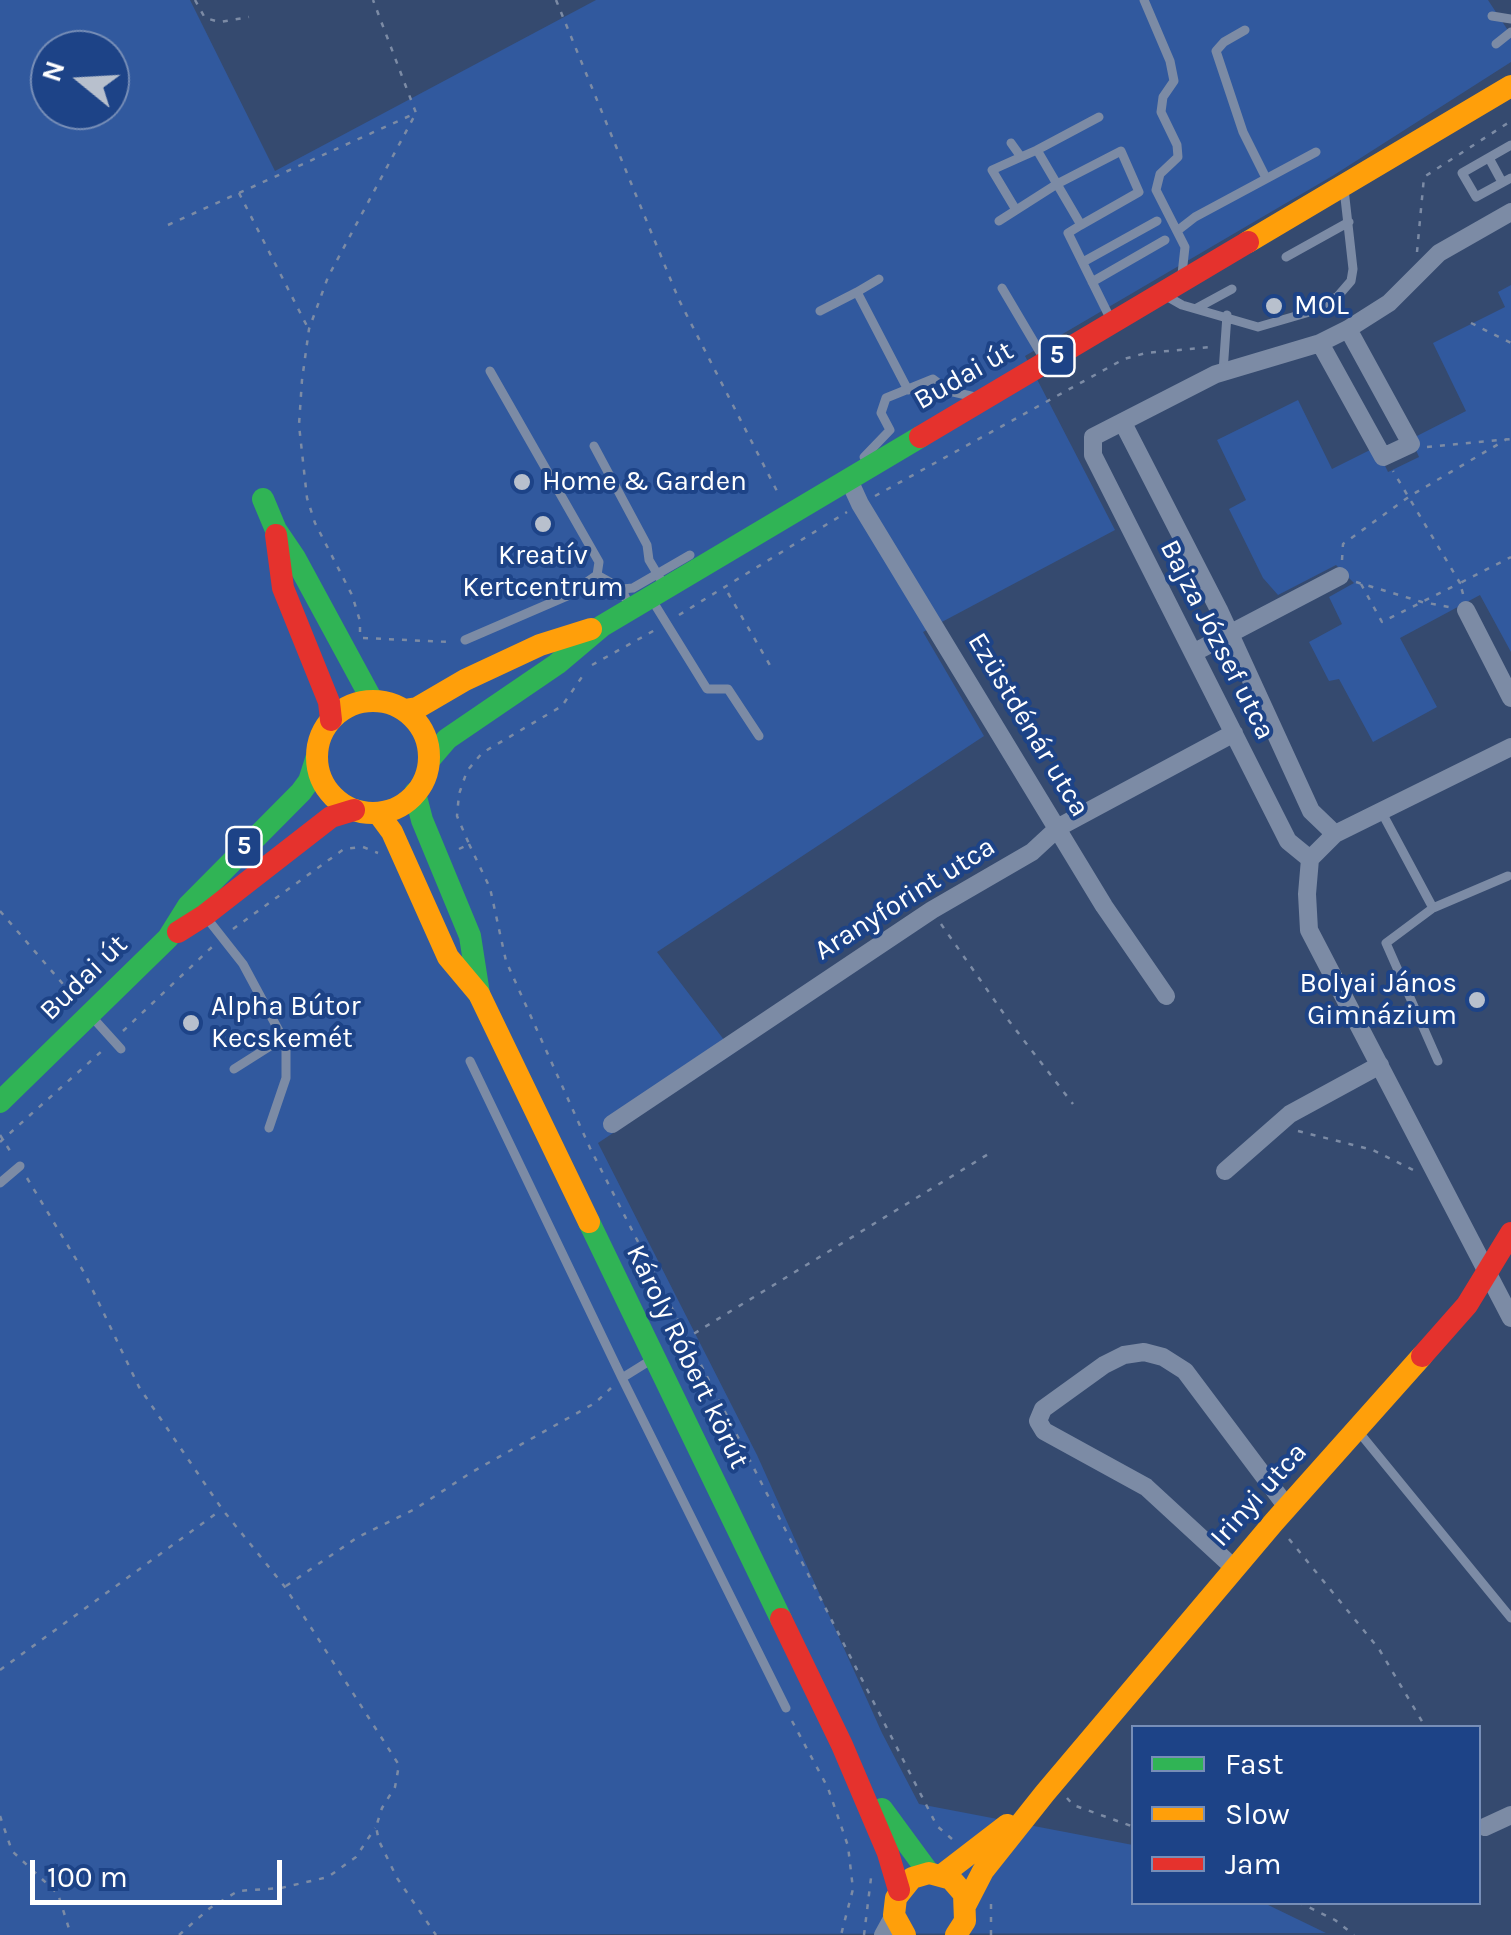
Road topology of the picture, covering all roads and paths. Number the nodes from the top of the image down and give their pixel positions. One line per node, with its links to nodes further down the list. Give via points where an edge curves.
1 (196, 0): 6 (path, via 204,18)
2 (373, 0): 12 (path)
3 (556, 0): 70 (path, via 678,300)
4 (1144, 0): 33 (lane, via 1174,81 1160,112 1178,157 1160,174 1156,190)
5 (1492, 16): 7 (lane)
6 (250, 18)
7 (1511, 19)
8 (1245, 30): 21 (lane, via 1216,51)
9 (1511, 32): 10 (lane)
10 (1496, 44)
11 (1511, 86): 24 (street, Budai út / 5)
12 (416, 113): 25 (path); 51 (path, via 328,277)
13 (1099, 117): 17 (lane)
14 (1511, 120): 37 (path, via 1424,177)
15 (1012, 142): 19 (lane)
16 (1511, 145): 20 (lane)
17 (1037, 150): 19 (lane); 23 (lane)
18 (1316, 152): 21 (lane)
19 (1021, 157): 26 (lane, via 992,170)
20 (1489, 158): 22 (lane); 22 (lane, via 1462,173 1476,198)
21 (1266, 178): 33 (lane)
22 (1507, 180)
23 (1057, 184): 26 (lane); 32 (lane); 32 (lane, via 1121,151 1139,192)
24 (1344, 185): 30 (lane); 39 (street, Budai út / 5)
25 (239, 193): 31 (path); 51 (path)
26 (1016, 210): 28 (lane)
27 (1511, 212): 52 (street, via 1439,253 1390,303)
28 (999, 221)
29 (1157, 221): 38 (lane)
30 (1349, 222): 36 (lane); 48 (lane, via 1351,281 1338,296 1258,327)
31 (168, 225)
32 (1081, 225): 38 (lane, via 1068,233)
33 (1177, 231): 35 (lane)
34 (1165, 240): 41 (lane)
35 (1185, 247): 39 (lane); 42 (lane)
36 (1286, 256)
37 (1416, 259)
38 (1083, 262): 41 (lane)
39 (1215, 262): 42 (street, Budai út / 5)
40 (878, 279): 45 (lane)
41 (1092, 282): 49 (lane)
42 (1171, 287): 46 (lane); 49 (street, Budai út / 5)
43 (1002, 288): 56 (lane)
44 (1232, 289): 46 (lane)
45 (857, 292): 47 (lane); 59 (lane)
46 (1197, 308): 48 (lane)
47 (820, 312)
48 (1226, 315): 55 (lane)
49 (1113, 323): 56 (street, Budai út / 5)
50 (1472, 323): 53 (path)
51 (309, 329): 85 (path, via 299,426 305,486 315,523 352,595 360,638)
52 (1348, 330): 54 (street); 63 (street)
53 (1511, 342)
54 (1320, 343): 58 (street); 65 (street)
55 (1223, 346): 58 (lane); 69 (path, via 1124,359)
56 (1046, 363): 60 (street, Budai út / 5)
57 (490, 371): 74 (lane, via 599,562)
58 (1223, 372): 61 (street)
59 (908, 390): 60 (lane, via 933,379); 66 (lane, via 886,398 881,412 890,430)
60 (983, 399): 66 (street, Budai út / 5)
61 (1123, 422): 84 (street, Bajza József utca); 86 (street, Bajza József utca, via 1093,437 1092,455)
62 (1509, 439): 63 (path); 67 (path)
63 (1411, 444): 65 (street)
64 (594, 446): 78 (lane, via 647,545)
65 (1383, 457): 67 (path)
66 (842, 484): 69 (street, Ezüstdénár utca); 70 (street, Budai út / 5)
67 (1410, 496): 75 (path, via 1343,544); 77 (path)
68 (264, 499): 71 (street)
69 (860, 504): 82 (path); 101 (street, Ezüstdénár utca)
70 (789, 515): 78 (street, Budai út / 5)
71 (276, 530): 89 (street); 91 (street, via 283,588)
72 (690, 555): 78 (lane)
73 (1511, 556): 77 (path)
74 (596, 576): 78 (lane); 85 (lane)
75 (1340, 576): 76 (path); 84 (street)
76 (1360, 583): 80 (path); 80 (path, via 1382,622)
77 (1460, 583): 80 (path)
78 (645, 592): 82 (lane); 83 (street, Budai út / 5)
79 (728, 594): 87 (path)
80 (1422, 602): 81 (path)
81 (1466, 610): 88 (street)
82 (666, 624): 93 (lane, via 707,689 728,689); 95 (path, via 588,667 562,706)
83 (602, 626): 90 (street, Budai út / 5, via 540,645); 97 (street, Budai út / 5, via 447,739)
84 (1230, 634): 86 (street); 102 (street, Bajza József utca, via 1311,811)
85 (465, 640)
86 (1194, 652): 92 (street, Bajza József utca)
87 (771, 667)
88 (1511, 698)
89 (372, 700): 90 (street); 91 (street)
90 (404, 710): 97 (street, via 423,732)
91 (331, 720): 96 (street, 5)
92 (1234, 733): 101 (street, Aranyforint utca); 104 (street, Bajza József utca, via 1288,841)
93 (759, 736)
94 (1511, 748): 100 (street)
95 (482, 753)
96 (317, 756): 99 (street, via 327,789 344,805); 112 (street, Budai út / 5, via 301,792 188,906)
97 (429, 760): 98 (street, 5)
98 (416, 793): 99 (street, 5, via 392,810); 113 (street, Károly Róbert körút, via 470,936)
99 (366, 811): 110 (street, Budai út / 5, via 331,817); 113 (street, Károly Róbert körút, via 396,842 448,957)
100 (1381, 811): 102 (street); 107 (lane)
101 (1059, 827): 108 (street, Aranyforint utca, via 1032,852); 114 (street, Ezüstdénár utca)
102 (1334, 834): 104 (street)
103 (469, 844): 137 (path, via 493,899 506,961)
104 (1310, 859): 121 (street, via 1309,930)
105 (385, 864): 111 (path, via 379,853 344,848)
106 (1508, 876): 107 (lane)
107 (1433, 908): 120 (lane, via 1386,943)
108 (932, 910): 124 (path); 125 (street, Aranyforint utca)
109 (0, 911): 115 (path)
110 (205, 915): 111 (lane); 112 (street, Budai út / 5)
111 (222, 937): 116 (lane); 117 (path)
112 (168, 938): 115 (street, Budai út / 5)
113 (479, 994): 138 (street, Károly Róbert körút)
114 (1166, 996)
115 (89, 1014): 117 (lane); 123 (street, Budai út / 5)
116 (283, 1038): 122 (lane); 127 (lane, via 286,1078)
117 (114, 1039): 118 (lane); 128 (path)
118 (121, 1049)
119 (470, 1061): 139 (lane)
120 (1438, 1061)
121 (1380, 1064): 126 (street); 133 (street)
122 (234, 1069)
123 (0, 1102)
124 (1073, 1104)
125 (612, 1124)
126 (1278, 1124): 131 (street); 133 (path, via 1374,1150)
127 (269, 1128)
128 (1, 1139): 130 (path)
129 (990, 1153): 137 (path)
130 (20, 1166): 132 (lane); 141 (path, via 85,1274 139,1387)
131 (1225, 1172)
132 (0, 1182)
133 (1443, 1184): 135 (street)
134 (1511, 1233): 135 (street, Irinyi utca)
135 (1488, 1270): 136 (street); 140 (street, Irinyi utca, via 1459,1316)
136 (1511, 1318)
137 (685, 1338): 138 (path); 156 (path, via 937,1826)
138 (654, 1358): 139 (lane); 149 (street, Károly Róbert körút)
139 (622, 1378): 144 (path, via 595,1403); 147 (lane)
140 (1358, 1431): 142 (street, Irinyi utca); 145 (lane)
141 (222, 1509): 144 (path); 146 (path)
142 (1281, 1515): 143 (street, Irinyi utca); 143 (street, via 1186,1371 1163,1357 1124,1356 1042,1409 1038,1421 1044,1432 1146,1487); 148 (path, via 1380,1649)
143 (1234, 1568): 150 (street, Irinyi utca)
144 (285, 1587): 154 (path, via 399,1765)
145 (1511, 1618)
146 (0, 1670)
147 (786, 1708): 167 (path, via 828,1788 848,1846 853,1889)
148 (1424, 1725)
149 (842, 1745): 157 (street, Károly Róbert körút); 158 (street, Károly Róbert körút)
150 (1049, 1788): 153 (path, via 1073,1805); 156 (street, Irinyi utca); 160 (street, Irinyi utca, via 983,1871)
151 (0, 1816): 164 (path, via 12,1851 58,1894)
152 (1511, 1816): 155 (street)
153 (1131, 1826)
154 (376, 1827): 165 (path, via 356,1857 328,1876 238,1892); 166 (path, via 397,1878)
155 (1485, 1827)
156 (969, 1854): 157 (street, Irinyi utca)
157 (935, 1874): 158 (street, Irinyi utca, via 912,1878); 160 (street, Károly Róbert körút, via 958,1886)
158 (899, 1890): 162 (street)
159 (992, 1900): 168 (path)
160 (966, 1904): 163 (street, Irinyi utca)
161 (1304, 1905): 169 (path)
162 (894, 1928)
163 (959, 1933)
164 (71, 1935)
165 (179, 1935)
166 (436, 1935)
167 (841, 1935)
168 (991, 1935)
169 (1354, 1935)

